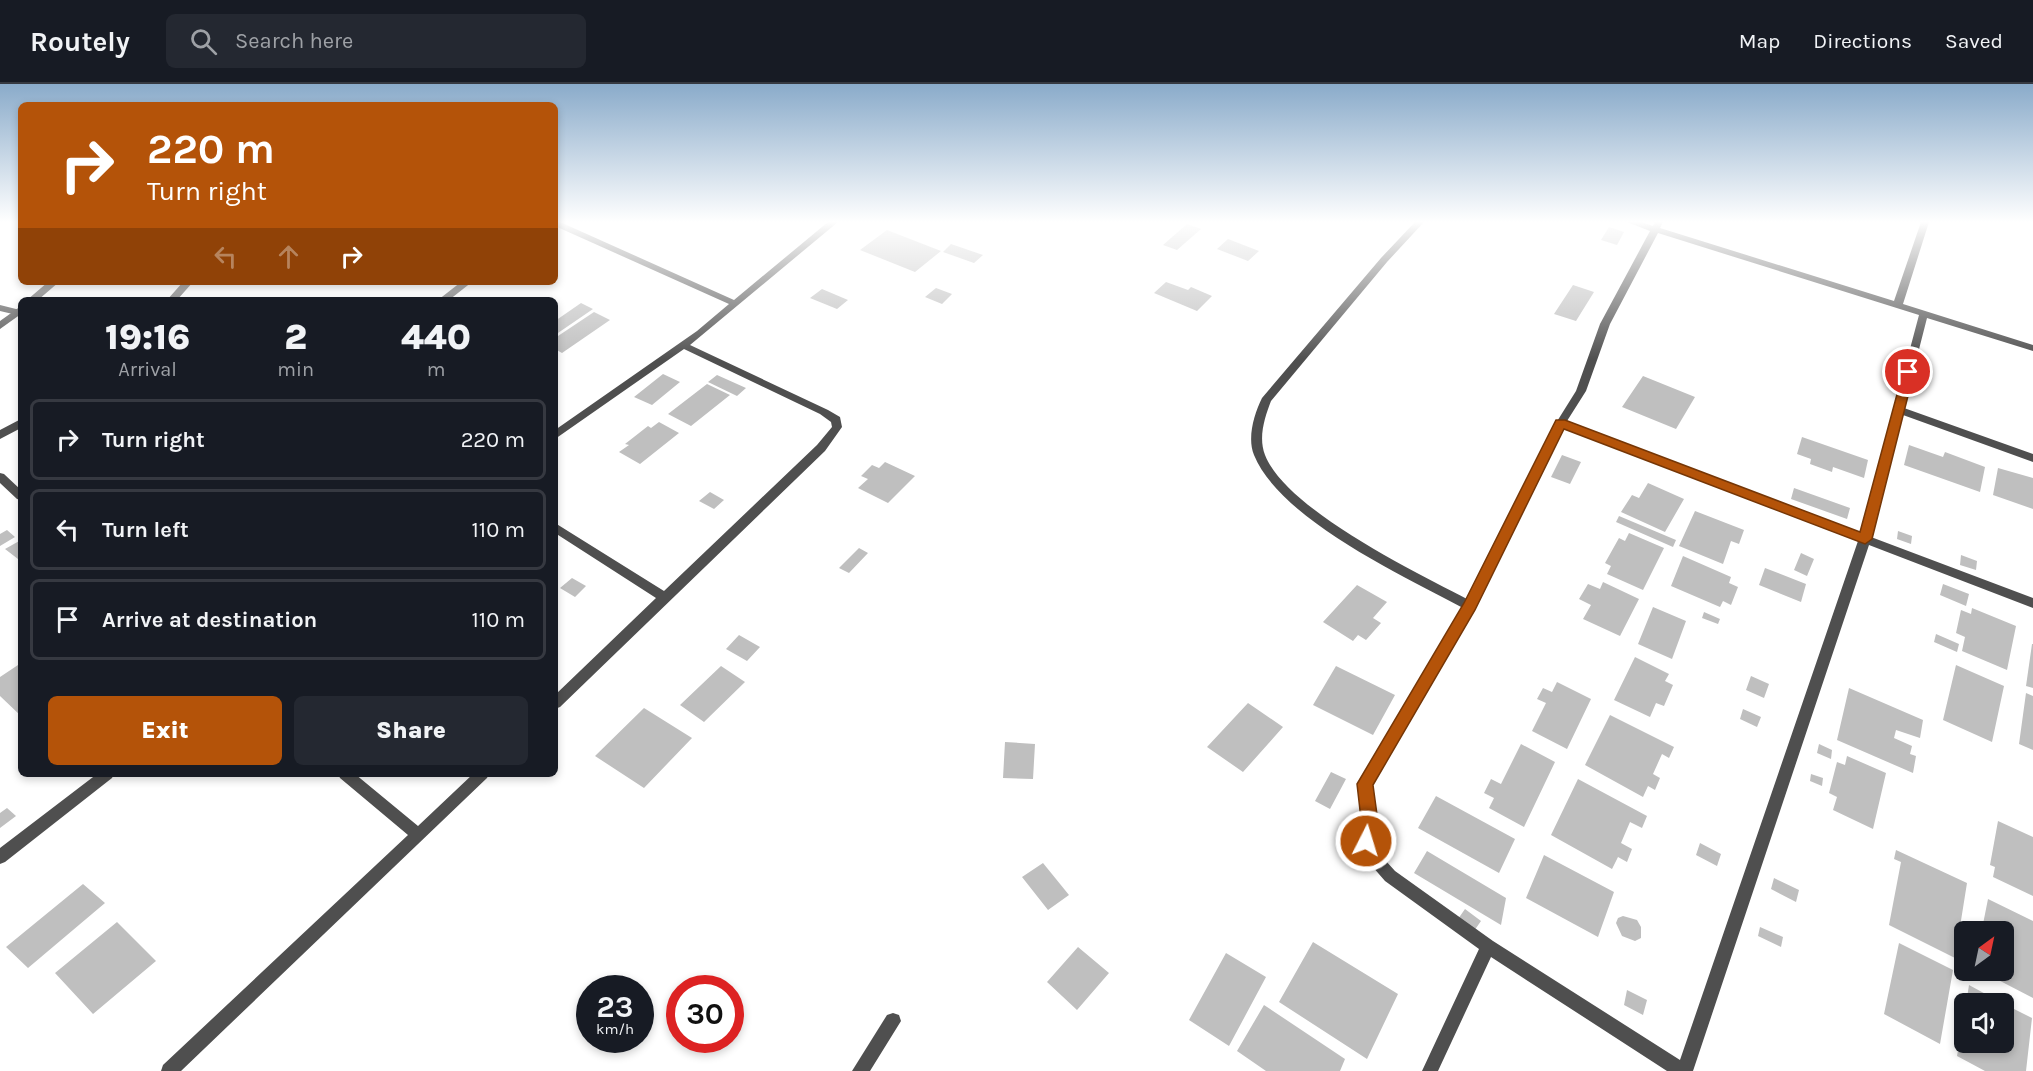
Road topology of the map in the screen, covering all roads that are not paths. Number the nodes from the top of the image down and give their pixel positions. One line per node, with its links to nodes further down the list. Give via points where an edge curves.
1 (656, 268): 13 (street)
2 (777, 268): 13 (street)
3 (1377, 268): 34 (street, via 1266,400 1256,427 1259,456 1279,486 1310,512 1383,559)
4 (1635, 268): 23 (street, via 1605,324 1581,390)
5 (1787, 268): 14 (street)
6 (1910, 268): 14 (street)
7 (50, 285): 10 (street)
8 (185, 285): 11 (street)
9 (463, 285): 12 (street)
10 (36, 297)
11 (175, 297)
12 (447, 297)
13 (734, 303): 20 (street)
14 (1898, 304): 18 (street)
15 (0, 309): 16 (lane)
16 (18, 310)
17 (18, 311): 19 (street)
18 (1924, 313): 21 (street); 22 (street)
19 (0, 326)
20 (683, 345): 25 (street); 32 (street, via 824,411 836,420 837,427 821,448)
21 (2033, 348)
22 (1898, 410): 27 (street); 31 (street)
23 (1561, 423): 31 (street); 34 (street)
24 (18, 425): 26 (street)
25 (558, 433)
26 (0, 435)
27 (2033, 458)
28 (0, 477): 29 (street)
29 (18, 493)
30 (558, 529): 32 (street)
31 (1865, 539): 33 (street); 46 (street)
32 (665, 598): 35 (street)
33 (2033, 603)
34 (1470, 606): 41 (street, via 1365,784 1370,822 1363,828 1370,853 1390,876)
35 (558, 701)
36 (103, 777): 40 (street)
37 (349, 777): 39 (street)
38 (479, 777): 39 (street)
39 (418, 835): 43 (street)
40 (0, 857)
41 (1488, 946): 45 (street); 46 (street)
42 (893, 1021): 44 (street)
43 (169, 1071)
44 (860, 1071)
45 (1430, 1071)
46 (1683, 1071)

